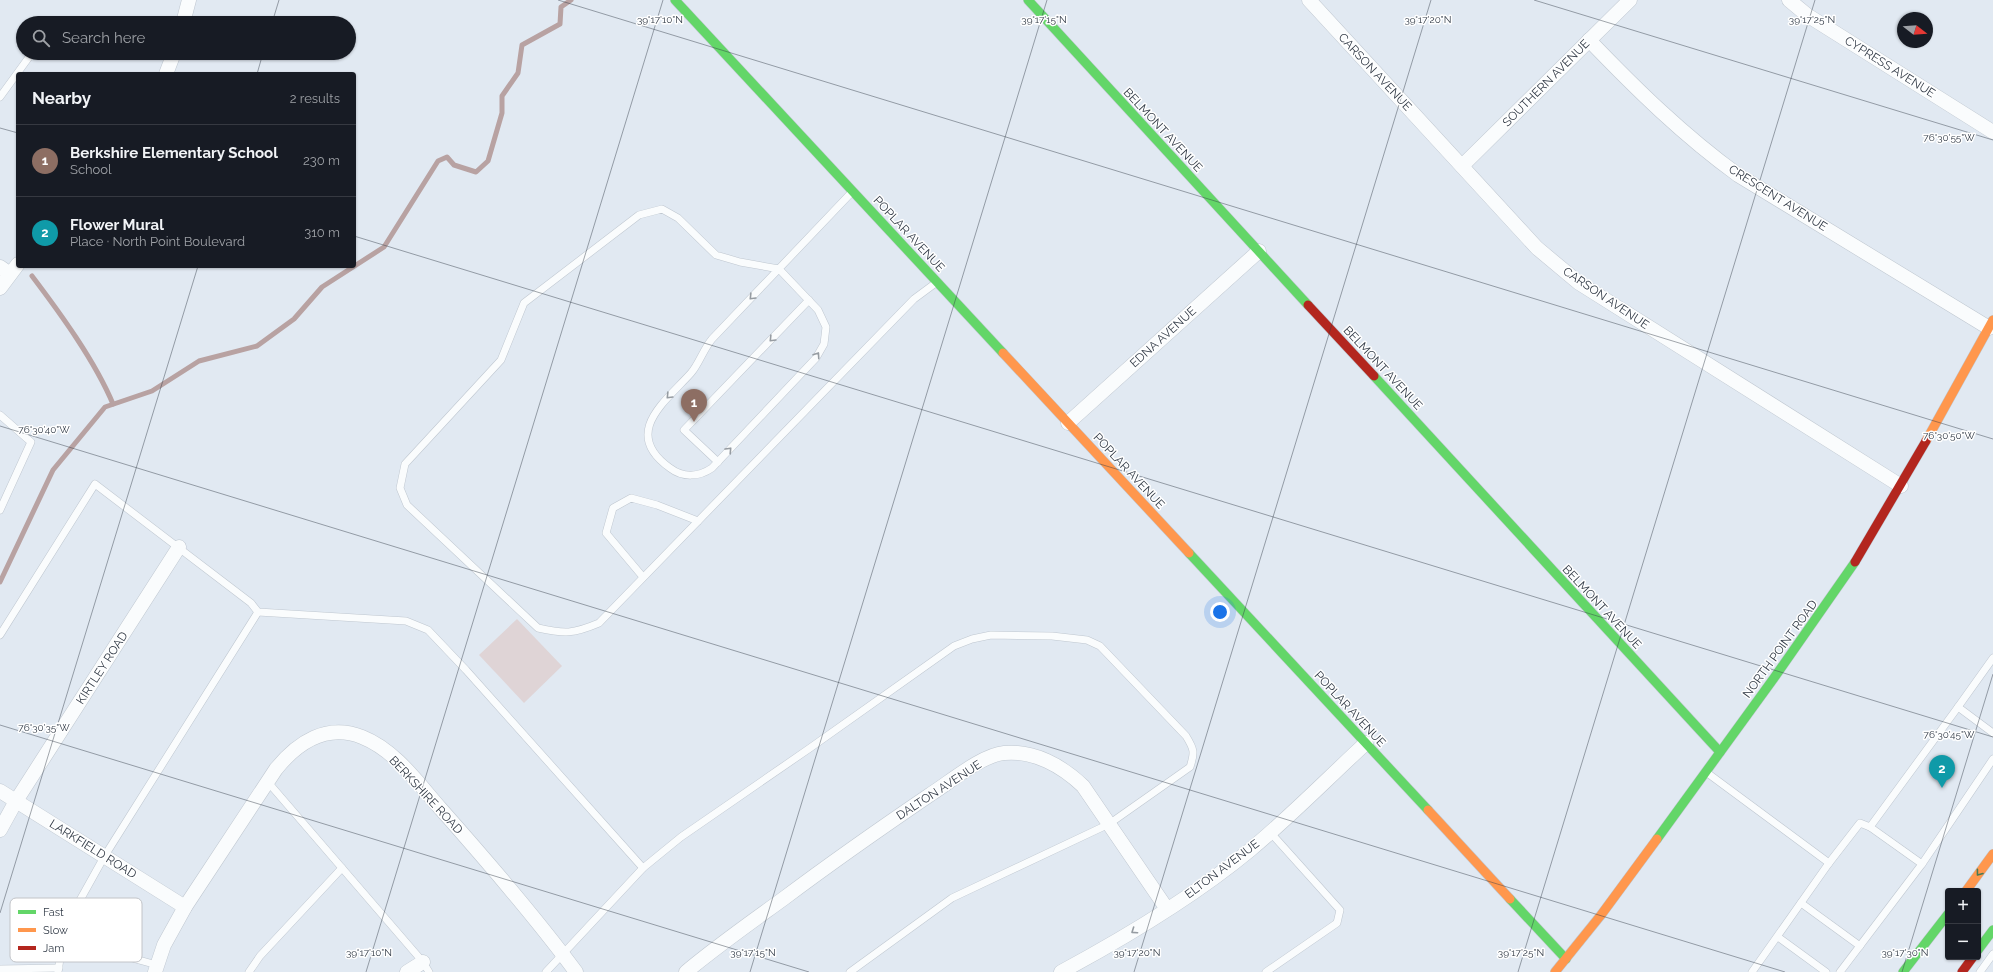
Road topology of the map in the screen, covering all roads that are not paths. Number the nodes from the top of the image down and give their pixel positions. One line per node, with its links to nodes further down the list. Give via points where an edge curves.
1 (189, 0): 7 (street)
2 (675, 0): 17 (street, POPLAR AVENUE)
3 (1028, 0): 18 (street, BELMONT AVENUE)
4 (1309, 0): 16 (street, CARSON AVENUE)
5 (1630, 0): 8 (street, SOUTHERN AVENUE)
6 (1789, 0): 15 (street, CYPRESS AVENUE, via 1807,15)
7 (185, 16)
8 (1589, 40): 16 (street, SOUTHERN AVENUE); 24 (street, CRESCENT AVENUE, via 1645,98 1709,154 1738,175)
9 (27, 60): 11 (lane)
10 (171, 60): 12 (street)
11 (18, 72)
12 (167, 72)
13 (16, 75): 14 (lane)
14 (0, 97)
15 (1993, 132)
16 (1462, 166): 28 (street, CARSON AVENUE, via 1537,248 1579,283)
17 (853, 192): 20 (lane); 21 (street, POPLAR AVENUE)
18 (1259, 251): 26 (street, EDNA AVENUE); 39 (street, BELMONT AVENUE)
19 (9, 268): 22 (street)
20 (779, 269): 23 (lane); 27 (lane, one-way to 27, via 712,339 693,371 658,408 648,426 652,450 675,471 693,476 703,474); 32 (lane, via 716,255 678,218 662,209 638,214 524,303 501,360 405,464 400,488 407,505 538,628 560,633 579,632 598,623)
21 (937, 282): 26 (street, POPLAR AVENUE); 30 (lane, via 914,299)
22 (0, 288)
23 (808, 300): 27 (lane, one-way to 23, via 816,358 824,344 826,327 818,310); 27 (lane, one-way to 27, via 684,430)
24 (1991, 324): 28 (street, NORTH POINT ROAD)
25 (0, 415): 29 (lane, via 31,442)
26 (1068, 423): 38 (street, POPLAR AVENUE)
27 (718, 462)
28 (1901, 486): 39 (street, NORTH POINT ROAD, via 1822,611)
29 (0, 510)
30 (698, 521): 32 (lane); 32 (lane, via 631,498 613,508 606,533)
31 (179, 548): 33 (lane, via 251,603); 34 (lane, via 96,484); 44 (street, KIRTLEY ROAD)
32 (643, 577)
33 (258, 612): 50 (lane); 54 (lane, via 406,621 428,630)
34 (0, 635)
35 (1993, 658): 36 (lane)
36 (1958, 707): 37 (lane); 46 (lane)
37 (1993, 733)
38 (1366, 743): 48 (street, ELTON AVENUE); 67 (street, POPLAR AVENUE)
39 (1720, 752): 41 (street, NORTH POINT ROAD)
40 (1993, 759): 52 (lane)
41 (1706, 772): 51 (lane); 67 (street, NORTH POINT ROAD)
42 (267, 781): 53 (lane); 58 (street, BERKSHIRE ROAD); 65 (street, BERKSHIRE ROAD, via 287,755 311,738 323,734 334,732 362,737 379,746 399,762 490,865)
43 (0, 791): 44 (street, LARKFIELD ROAD)
44 (16, 801): 47 (street, KIRTLEY ROAD); 50 (street, LARKFIELD ROAD)
45 (1109, 824): 54 (lane, via 1190,767 1194,755 1186,736 1100,646 1087,640 1052,636 991,635 954,646 681,837); 59 (street, DALTON AVENUE); 78 (street, DALTON AVENUE, via 1083,786 1063,769 1026,754 1003,753 988,758 904,812 745,926); 79 (lane, via 952,898)
46 (1870, 827): 51 (lane, via 1860,823); 52 (lane)
47 (0, 830)
48 (1270, 832): 59 (street, ELTON AVENUE, via 1225,869); 81 (lane, via 1340,910 1337,923)
49 (1993, 854): 55 (street, one-way to 55)
50 (104, 857): 56 (lane); 58 (street, LARKFIELD ROAD)
51 (1829, 863): 57 (lane)
52 (1922, 864): 63 (lane)
53 (342, 868): 70 (lane); 74 (lane, via 260,956)
54 (643, 868): 65 (lane)
55 (1968, 888)
56 (81, 898)
57 (1801, 903): 62 (lane); 63 (lane)
58 (185, 907): 71 (street, BERKSHIRE ROAD, via 164,945)
59 (1167, 909): 80 (street, ELTON AVENUE, one-way to 80, via 1118,942)
60 (1945, 918): 86 (street)
61 (1993, 930): 64 (street)
62 (1778, 937): 83 (lane); 84 (lane)
63 (1860, 946): 85 (lane)
64 (1981, 946)
65 (563, 954): 76 (lane); 77 (street, BERKSHIRE ROAD)
66 (1993, 954): 88 (lane)
67 (1566, 959): 82 (street, NORTH POINT ROAD)
68 (1971, 960): 87 (street)
69 (137, 962): 71 (lane)
70 (426, 967): 75 (street)
71 (156, 968)
72 (0, 969): 73 (lane)
73 (58, 970)
74 (249, 972)
75 (407, 972)
76 (546, 972)
77 (576, 972)
78 (686, 972)
79 (850, 972)
80 (1061, 972)
81 (1266, 972)
82 (1555, 972)
83 (1752, 972)
84 (1826, 972)
85 (1840, 972)
86 (1903, 972)
87 (1962, 972)
88 (1980, 972)

